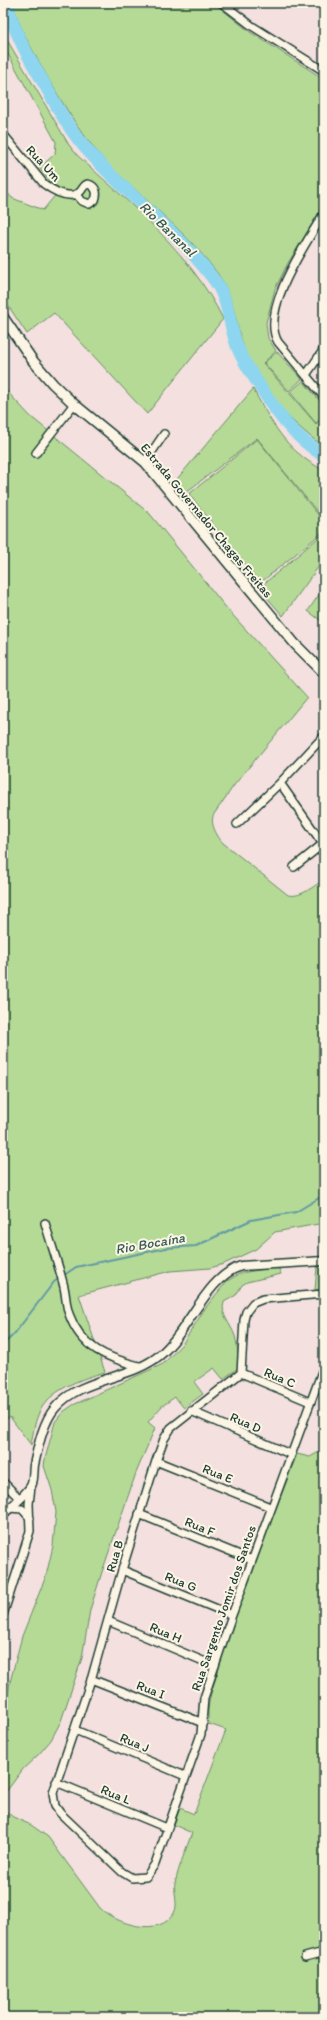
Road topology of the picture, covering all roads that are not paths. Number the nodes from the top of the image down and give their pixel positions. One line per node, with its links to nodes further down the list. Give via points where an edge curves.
1 (222, 3): 2 (street, via 252,26)
2 (323, 69)
3 (3, 134): 4 (street, Rua Um, via 47,186 56,192)
4 (76, 194)
5 (324, 213): 8 (street, via 284,282 273,325 278,342)
6 (3, 317): 10 (main road, Estrada Governador Chagas Freitas, via 33,361)
7 (324, 349): 8 (street)
8 (306, 375): 9 (street)
9 (324, 397)
10 (74, 404): 12 (street); 13 (main road, Estrada Governador Chagas Freitas)
11 (164, 434): 13 (street)
12 (36, 453)
13 (144, 462): 14 (main road, Estrada Governador Chagas Freitas, via 295,644)
14 (324, 673)
15 (324, 736): 16 (street)
16 (280, 783): 17 (street); 18 (street)
17 (237, 824)
18 (324, 843): 19 (street)
19 (294, 867)
20 (45, 1223): 23 (street, via 64,1287 70,1318 89,1345 101,1354)
21 (324, 1260): 23 (street, via 241,1266 233,1270 214,1286 169,1347 152,1361)
22 (324, 1294): 25 (street, via 263,1299 253,1303 244,1320)
23 (138, 1366): 31 (street, via 77,1391 55,1408 44,1429)
24 (324, 1366): 26 (street, Rua Sargento Jomir dos Santos)
25 (241, 1373): 26 (street, Rua C); 27 (street, Rua B)
26 (310, 1402): 28 (street, Rua Sargento Jomir dos Santos)
27 (191, 1411): 28 (street, Rua D); 29 (street, Rua B, via 167,1433)
28 (290, 1454): 33 (street, Rua Sargento Jomir dos Santos)
29 (156, 1461): 33 (street, Rua E); 36 (street, Rua B)
30 (3, 1482): 32 (street)
31 (31, 1486): 32 (street); 37 (street)
32 (19, 1498): 34 (street)
33 (270, 1507): 38 (street, Rua Sargento Jomir dos Santos)
34 (9, 1508): 35 (street); 37 (street, via 22,1509)
35 (3, 1514)
36 (139, 1514): 38 (street, Rua F); 39 (street, Rua B)
37 (30, 1518): 40 (street, via 29,1536)
38 (252, 1560): 41 (street, Rua Sargento Jomir dos Santos)
39 (122, 1570): 41 (street, Rua G); 42 (street, Rua B)
40 (3, 1615)
41 (232, 1615): 43 (street, Rua Sargento Jomir dos Santos)
42 (108, 1621): 43 (street, Rua H); 44 (street, Rua B)
43 (215, 1666): 45 (street, Rua Sargento Jomir dos Santos, via 203,1703)
44 (91, 1679): 45 (street, Rua I); 46 (street, Rua B)
45 (203, 1723): 47 (street, Rua Sargento Jomir dos Santos)
46 (75, 1730): 47 (street, Rua J); 48 (street, Rua B)
47 (185, 1776): 49 (street, Rua Sargento Jomir dos Santos)
48 (56, 1782): 49 (street, Rua L); 50 (street, Rua B, via 53,1800 60,1813 122,1872 132,1878)
49 (166, 1828): 50 (street, Rua Sargento Jomir dos Santos, via 154,1867)
50 (142, 1878)
51 (324, 1952): 52 (street)
52 (305, 1956)

